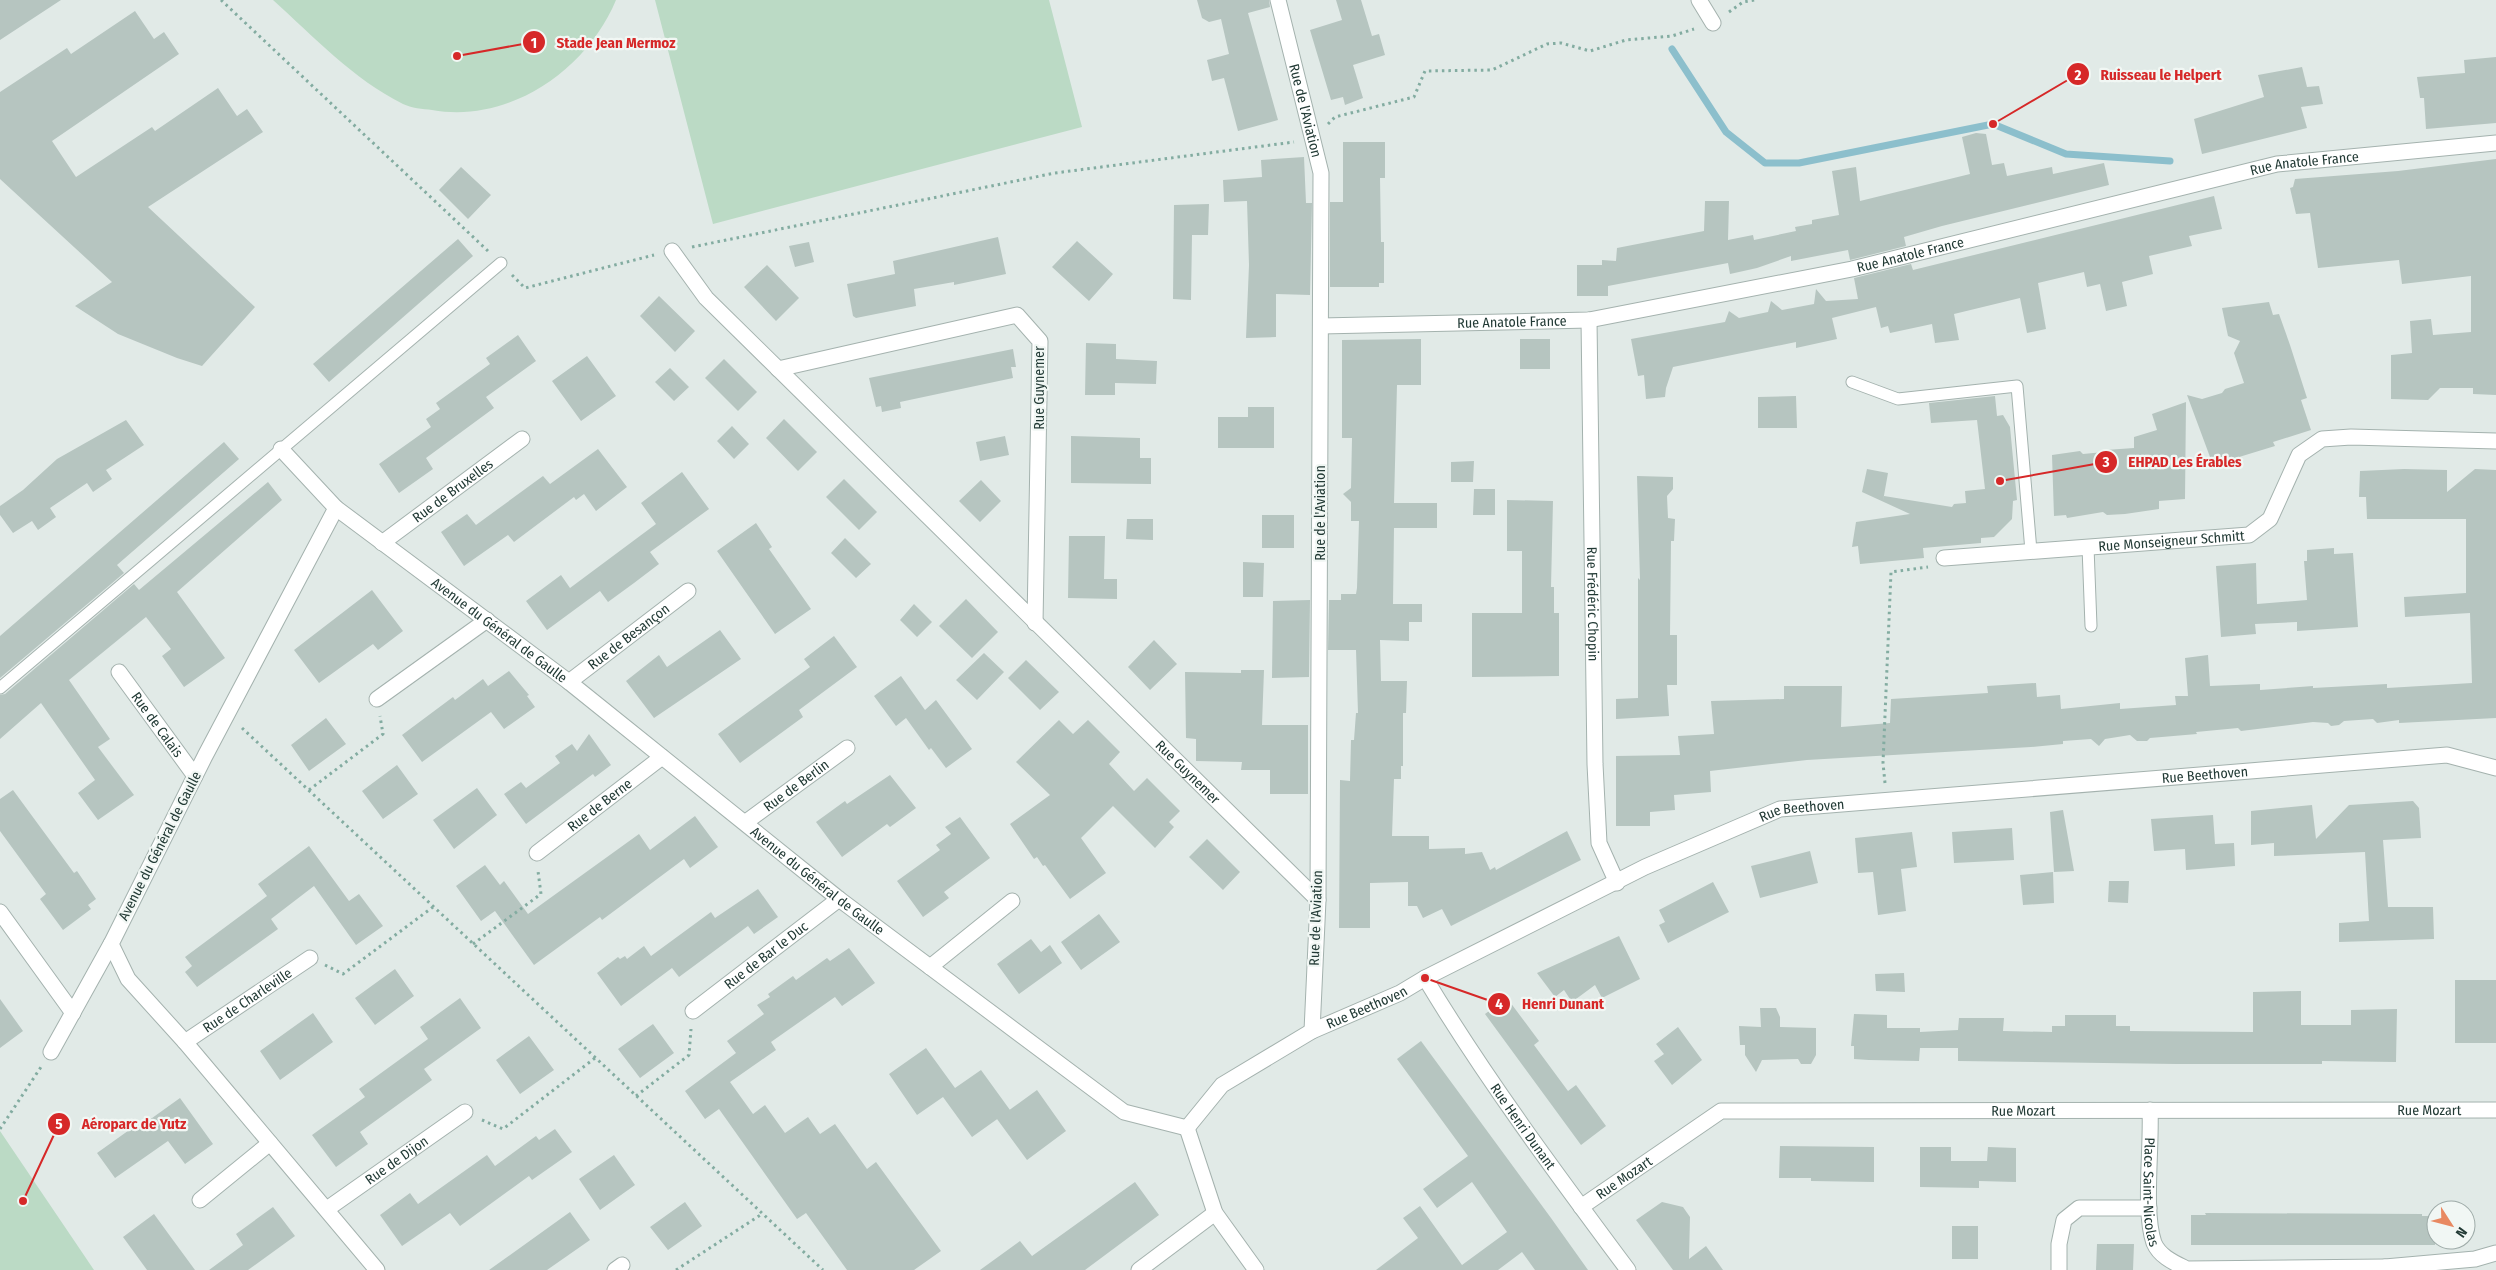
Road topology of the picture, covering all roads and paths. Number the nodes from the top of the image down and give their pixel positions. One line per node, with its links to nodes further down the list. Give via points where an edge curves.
1 (221, 0): 9 (path)
2 (1278, 0): 6 (street, Rue de l'Aviation)
3 (1699, 0): 5 (street)
4 (1755, 0): 5 (path, via 1743,2)
5 (1713, 23): 6 (path, via 1672,36 1626,40 1590,51 1561,43 1547,44 1492,70 1425,71 1414,98 1335,117)
6 (1314, 139): 8 (path, via 1055,173); 11 (street, Rue de l'Aviation, via 1322,172)
7 (2496, 143): 10 (street, Rue Anatole France, via 2277,164 1852,269)
8 (672, 251): 9 (path, via 525,288); 12 (street, Rue Guynemer, via 706,298)
9 (501, 263): 16 (lane)
10 (1589, 320): 11 (street, Rue Anatole France); 39 (street, Rue Frédéric Chopin, via 1598,833 1599,843)
11 (1321, 326): 41 (street, Rue de l'Aviation)
12 (778, 369): 24 (street, Rue Guynemer); 24 (street, Rue Guynemer, via 1017,315 1040,341)
13 (1852, 382): 20 (lane, via 1898,399 2017,386)
14 (522, 439): 18 (street, Rue de Bruxelles)
15 (2496, 441): 19 (street, Rue Monseigneur Schmitt, via 2322,439 2299,456 2270,519 2249,534)
16 (281, 449): 17 (street, Avenue du Général de Gaulle); 28 (lane)
17 (336, 508): 18 (street, Avenue du Général de Gaulle); 30 (street, Avenue du Général de Gaulle)
18 (382, 543): 23 (street, Avenue du Général de Gaulle)
19 (2088, 547): 20 (street, Rue Monseigneur Schmitt); 25 (lane)
20 (2031, 551): 21 (street, Rue Monseigneur Schmitt)
21 (1944, 558): 36 (path, via 1929,567 1891,572 1884,763)
22 (688, 591): 27 (street, Rue de Besançon)
23 (487, 620): 27 (street, Avenue du Général de Gaulle); 29 (street)
24 (1036, 623): 41 (street, Rue Guynemer)
25 (2091, 626)
26 (119, 672): 34 (street, Rue de Calais)
27 (569, 682): 32 (street, Avenue du Général de Gaulle)
28 (0, 688)
29 (376, 699): 35 (path, via 383,734)
30 (228, 715): 34 (street, Avenue du Général de Gaulle); 35 (path)
31 (847, 748): 37 (street, Rue de Berlin)
32 (662, 757): 37 (street, Avenue du Général de Gaulle); 38 (street, Rue de Berne)
33 (2496, 768): 36 (street, Rue Beethoven, via 2447,755)
34 (195, 776): 45 (street, Avenue du Général de Gaulle)
35 (309, 790): 43 (path)
36 (1886, 799): 39 (street, Rue Beethoven, via 1780,809 1645,867)
37 (746, 822): 40 (street, Avenue du Général de Gaulle)
38 (537, 853): 46 (path, via 541,894)
39 (1617, 883): 49 (street, Rue Beethoven)
40 (839, 899): 48 (street, Avenue du Général de Gaulle); 50 (street, Rue de Bar le Duc)
41 (1318, 900): 52 (street, Rue de l'Aviation)
42 (1012, 901): 48 (street)
43 (433, 907): 46 (path); 47 (path, via 343,974)
44 (0, 912): 51 (street)
45 (111, 944): 51 (street, Avenue du Général de Gaulle); 53 (street, via 128,979)
46 (473, 944): 55 (path)
47 (310, 958): 53 (street, Rue de Charleville)
48 (930, 967): 60 (street, Avenue du Général de Gaulle, via 1124,1112)
49 (1425, 978): 52 (street, Rue Beethoven, via 1400,993); 64 (street, Rue Henri Dunant, via 1446,1014)
50 (693, 1011): 56 (path, via 689,1054)
51 (73, 1013): 54 (street, Avenue du Général de Gaulle)
52 (1312, 1031): 60 (street, Rue Beethoven, via 1222,1085)
53 (185, 1042): 62 (street)
54 (51, 1052): 61 (path)
55 (595, 1058): 56 (path); 59 (path, via 503,1129)
56 (636, 1096): 68 (path)
57 (2150, 1110): 58 (street, Rue Mozart); 64 (street, Rue Mozart, via 1721,1111); 66 (street, Place Saint-Nicolas)
58 (2496, 1110)
59 (465, 1112): 65 (street, Rue de Dijon)
60 (1188, 1128): 67 (street)
61 (0, 1129)
62 (270, 1143): 63 (street); 65 (street)
63 (200, 1200)
64 (1581, 1207): 76 (street, Rue Henri Dunant)
65 (327, 1208): 71 (street)
66 (2150, 1208): 70 (street, Place Saint-Nicolas, via 2155,1244 2167,1260 2187,1269); 77 (street, via 2080,1208 2064,1220 2059,1244)
67 (1215, 1213): 74 (street); 75 (street)
68 (762, 1214): 72 (path); 73 (path)
69 (2496, 1253): 70 (street, Place Saint-Nicolas, via 2475,1259)
70 (2385, 1268)
71 (377, 1270)
72 (676, 1270)
73 (823, 1270)
74 (1139, 1270)
75 (1256, 1270)
76 (1628, 1270)
77 (2059, 1270)

